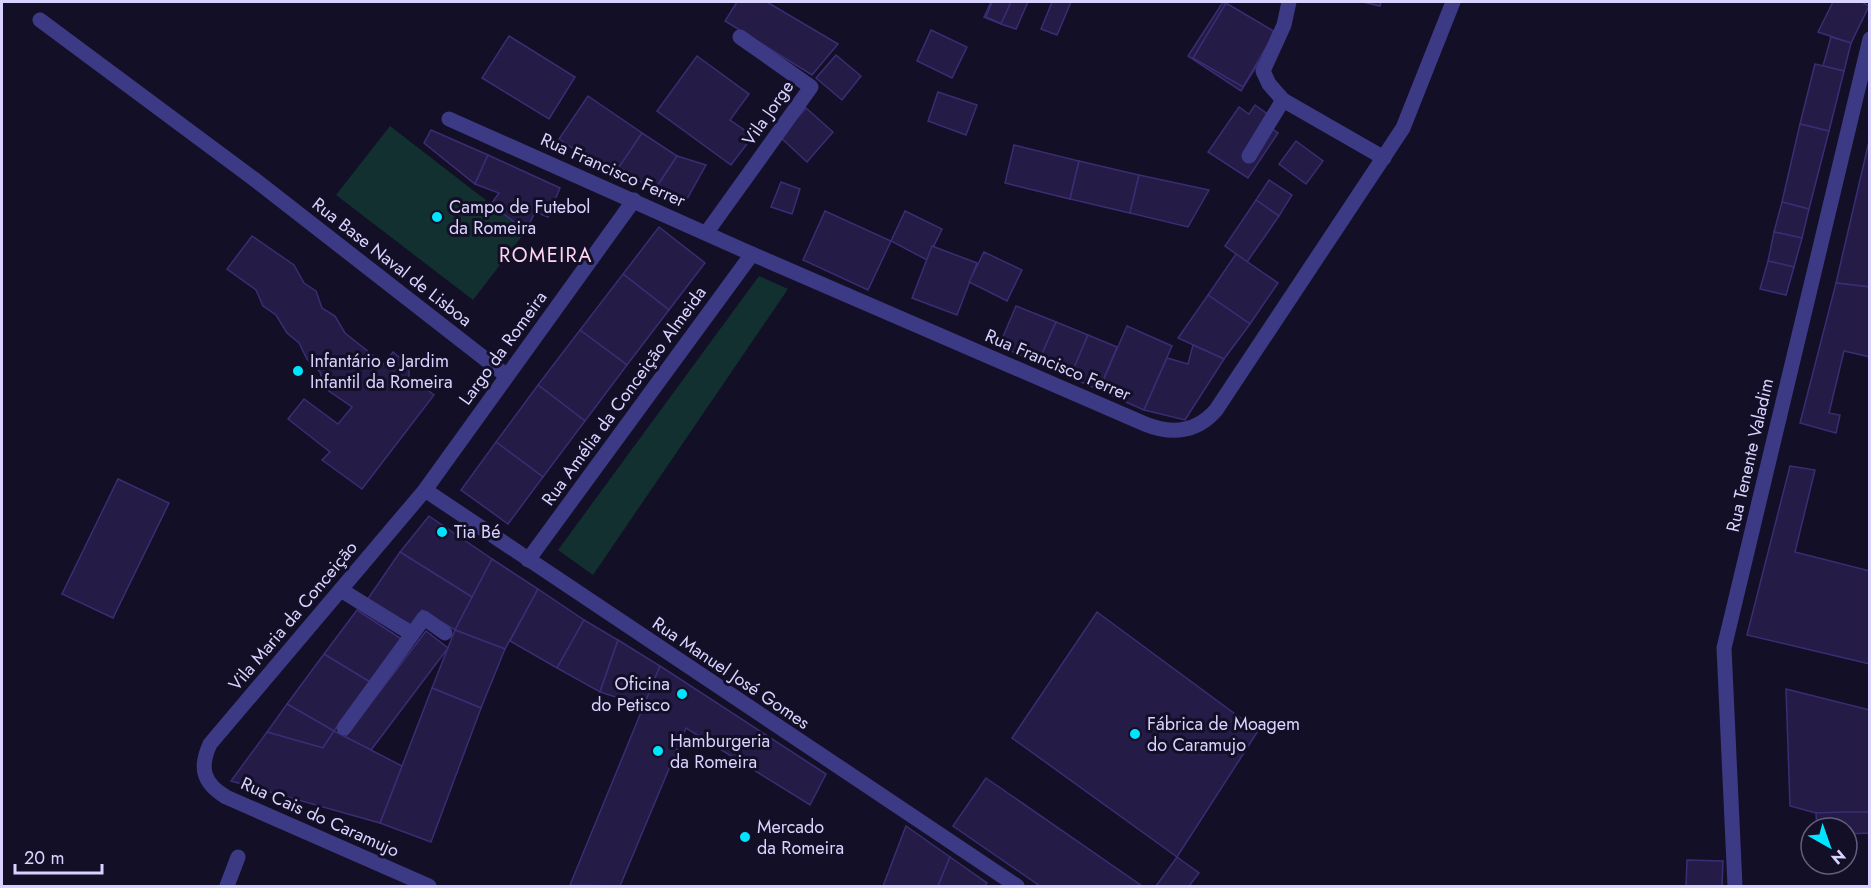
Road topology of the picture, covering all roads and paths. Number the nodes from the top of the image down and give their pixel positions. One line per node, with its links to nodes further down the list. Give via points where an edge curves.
1 (1289, 2): 6 (street, via 1284,25 1263,71)
2 (1453, 2): 9 (street, Rua Francisco Ferrer, via 1403,128)
3 (40, 20): 13 (street, Rua Base Naval de Lisboa, via 254,179)
4 (740, 37): 11 (street, Vila Jorge, via 811,87)
5 (1869, 39): 25 (street, Rua Tenente Valadim, via 1724,648)
6 (1283, 100): 8 (street); 9 (street)
7 (449, 118): 10 (street, Rua Francisco Ferrer)
8 (1248, 156)
9 (1384, 158): 12 (street, Rua Francisco Ferrer, via 1216,410 1201,424 1181,430 1158,430)
10 (634, 200): 11 (street, Rua Francisco Ferrer); 13 (street, Largo da Romeira)
11 (707, 232): 12 (street, Rua Francisco Ferrer)
12 (752, 254): 15 (street, Rua Amélia da Conceição Almeida)
13 (507, 376): 14 (street, Largo da Romeira)
14 (425, 490): 15 (street, Rua Manuel José Gomes); 16 (street, Vila Maria da Conceição)
15 (528, 560): 24 (street, Rua Manuel José Gomes)
16 (341, 590): 18 (street); 20 (street, Vila Maria da Conceição, via 210,744 203,759)
17 (445, 633): 18 (street, via 424,618)
18 (412, 634): 19 (street)
19 (344, 728)
20 (203, 773): 23 (street, Rua Cais do Caramujo, via 215,790 226,797)
21 (238, 857): 22 (street)
22 (227, 886)
23 (429, 886)
24 (1017, 886)
25 (1735, 886)

